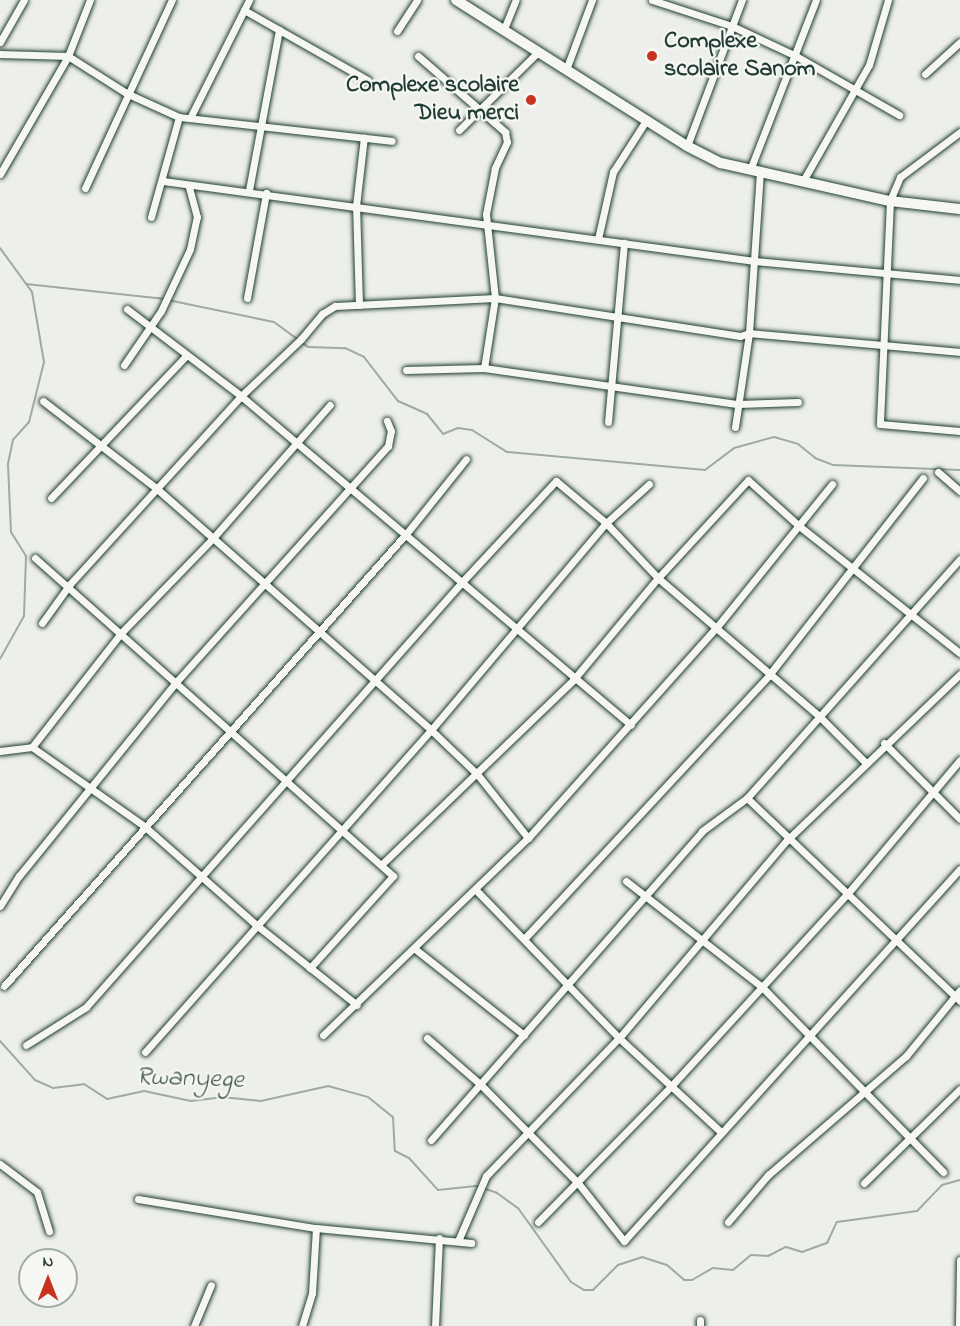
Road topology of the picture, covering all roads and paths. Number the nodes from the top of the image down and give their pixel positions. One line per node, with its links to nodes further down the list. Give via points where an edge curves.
1 (24, 0): 19 (street)
2 (90, 0): 23 (street)
3 (172, 0): 30 (street)
4 (249, 0): 14 (street)
5 (417, 0): 18 (street)
6 (456, 0): 16 (street)
7 (516, 0): 16 (street)
8 (592, 0): 26 (street)
9 (652, 0): 13 (street)
10 (742, 0): 15 (street)
11 (816, 0): 25 (street)
12 (888, 0): 29 (street, via 869,65)
13 (666, 2): 15 (street)
14 (244, 10): 17 (street); 33 (street)
15 (732, 26): 25 (street); 41 (street)
16 (504, 29): 21 (street)
17 (279, 30): 28 (street); 36 (street)
18 (397, 31)
19 (0, 42)
20 (960, 42): 27 (street)
21 (539, 51): 26 (street); 31 (street)
22 (0, 54): 23 (street)
23 (68, 56): 30 (street); 43 (street)
24 (418, 56): 31 (street)
25 (796, 56): 29 (street); 42 (street)
26 (567, 67): 35 (street)
27 (925, 74)
28 (367, 80)
29 (854, 92): 32 (street); 45 (street)
30 (126, 93): 34 (street); 47 (street)
31 (478, 111): 37 (street); 54 (street, via 505,132 507,142 495,168)
32 (899, 115)
33 (191, 116): 34 (street); 36 (street)
34 (179, 117): 44 (street)
35 (646, 119): 41 (street); 55 (street, via 613,172)
36 (262, 125): 39 (street); 48 (street)
37 (459, 130)
38 (960, 132): 50 (street, via 900,177)
39 (364, 137): 40 (street); 51 (street)
40 (392, 141)
41 (687, 146): 42 (street, via 721,163)
42 (755, 171): 45 (street); 57 (street)
43 (0, 174)
44 (163, 181): 46 (street); 53 (street)
45 (803, 181): 50 (street)
46 (189, 187): 48 (street); 65 (street, via 197,217 190,249)
47 (86, 188)
48 (249, 190): 49 (street)
49 (266, 193): 51 (street); 60 (street)
50 (890, 201): 52 (street); 58 (street)
51 (356, 206): 54 (street); 62 (street)
52 (960, 209)
53 (151, 217)
54 (487, 224): 55 (street); 61 (street)
55 (598, 239): 56 (street)
56 (624, 243): 57 (street); 64 (street)
57 (755, 261): 58 (street); 66 (street)
58 (887, 271): 59 (street); 67 (street)
59 (960, 280)
60 (247, 298)
61 (495, 298): 62 (street); 64 (street); 71 (street)
62 (359, 305): 74 (street, via 335,306 322,314 299,342)
63 (127, 309): 65 (street)
64 (615, 317): 66 (street, via 740,336); 73 (street)
65 (150, 328): 69 (street); 70 (street)
66 (749, 333): 67 (street); 77 (street)
67 (886, 347): 68 (street); 82 (street, via 880,424)
68 (960, 352)
69 (185, 357): 74 (street); 84 (street)
70 (124, 365)
71 (484, 368): 72 (street); 73 (street)
72 (406, 370)
73 (610, 383): 77 (street); 80 (street)
74 (241, 396): 83 (street); 90 (street)
75 (43, 401): 84 (street)
76 (798, 402): 77 (street)
77 (738, 404): 81 (street)
78 (330, 405): 83 (street)
79 (387, 421): 91 (street, via 391,431 388,446)
80 (608, 422)
81 (735, 427)
82 (960, 431)
83 (294, 442): 91 (street); 97 (street)
84 (100, 446): 90 (street); 93 (street)
85 (466, 459): 96 (street)
86 (938, 472): 92 (street)
87 (923, 478): 100 (street)
88 (649, 484): 94 (street)
89 (832, 484): 95 (street)
90 (156, 488): 97 (street); 103 (street)
91 (350, 488): 96 (street); 104 (street)
92 (960, 491)
93 (51, 498)
94 (606, 523): 101 (street); 102 (street, via 556,481); 107 (street)
95 (799, 526): 100 (street); 101 (street, via 748,480); 108 (street)
96 (406, 534): 102 (street); 109 (street)
97 (213, 538): 104 (street); 110 (street)
98 (35, 558): 103 (street)
99 (960, 559): 105 (street)
100 (853, 570): 105 (street); 113 (street)
101 (658, 578): 108 (street); 114 (street)
102 (462, 582): 107 (street); 115 (street)
103 (70, 584): 106 (street); 110 (street)
104 (267, 585): 109 (street); 116 (street)
105 (912, 616): 111 (street); 117 (street)
106 (42, 622)
107 (518, 628): 114 (street); 120 (street)
108 (716, 628): 113 (street); 118 (street)
109 (320, 631): 115 (street); 119 (street)
110 (122, 632): 116 (street); 122 (street)
111 (960, 653)
112 (960, 674): 121 (street)
113 (769, 675): 117 (street); 145 (street)
114 (574, 679): 118 (street); 126 (street)
115 (374, 680): 120 (street); 127 (street)
116 (177, 681): 119 (street); 128 (street)
117 (820, 717): 125 (street); 130 (street)
118 (631, 724): 134 (street)
119 (232, 730): 127 (street); 132 (street)
120 (431, 730): 126 (street); 133 (street)
121 (884, 743): 125 (street); 129 (street)
122 (32, 747): 123 (street); 128 (street)
123 (0, 751)
124 (960, 760): 129 (street)
125 (865, 762): 135 (street)
126 (477, 774): 134 (street); 136 (street)
127 (286, 781): 133 (street); 138 (street)
128 (90, 788): 132 (street); 143 (street, via 19,876)
129 (932, 791): 131 (street); 141 (street)
130 (747, 798): 135 (street); 142 (street, via 702,831)
131 (960, 819)
132 (144, 826): 138 (street); 150 (street)
133 (339, 830): 136 (street); 144 (street)
134 (528, 838): 140 (street)
135 (787, 840): 141 (street); 147 (street)
136 (382, 864): 149 (street, via 393,876)
137 (960, 869): 146 (street)
138 (203, 877): 144 (street); 160 (street, via 86,1007)
139 (626, 881): 142 (street)
140 (476, 890): 145 (street); 148 (street)
141 (848, 893): 146 (street); 152 (street)
142 (644, 897): 147 (street); 151 (street)
143 (0, 906)
144 (255, 924): 149 (street); 161 (street)
145 (524, 939): 151 (street)
146 (898, 941): 153 (street); 157 (street)
147 (703, 942): 152 (street); 159 (street)
148 (415, 949): 154 (street); 156 (street)
149 (310, 968): 154 (street)
150 (4, 986)
151 (568, 986): 156 (street); 159 (street)
152 (762, 987): 157 (street); 163 (street)
153 (958, 996): 165 (street, via 906,1056)
154 (357, 1005): 155 (street)
155 (323, 1035)
156 (524, 1035): 162 (street)
157 (810, 1036): 165 (street); 167 (street)
158 (428, 1038): 162 (street)
159 (620, 1038): 163 (street); 166 (street)
160 (26, 1045)
161 (145, 1052)
162 (480, 1084): 166 (street); 169 (street)
163 (673, 1084): 167 (street); 172 (street)
164 (960, 1089): 168 (street)
165 (864, 1092): 168 (street); 176 (street, via 768,1175)
166 (528, 1132): 172 (street); 180 (street, via 486,1176)
167 (722, 1132): 172 (street, via 624,1241)
168 (911, 1138): 171 (street); 173 (street)
169 (431, 1140)
170 (0, 1164): 178 (street, via 37,1192)
171 (942, 1172)
172 (578, 1183): 175 (street)
173 (864, 1183)
174 (138, 1199): 177 (street)
175 (538, 1222)
176 (728, 1222)
177 (316, 1228): 179 (street); 185 (street, via 312,1293)
178 (49, 1231)
179 (439, 1238): 180 (street); 186 (street)
180 (458, 1241): 181 (street)
181 (471, 1243)
182 (960, 1260): 187 (street)
183 (211, 1285): 184 (street)
184 (194, 1326)
185 (302, 1326)
186 (435, 1326)
187 (959, 1326)

